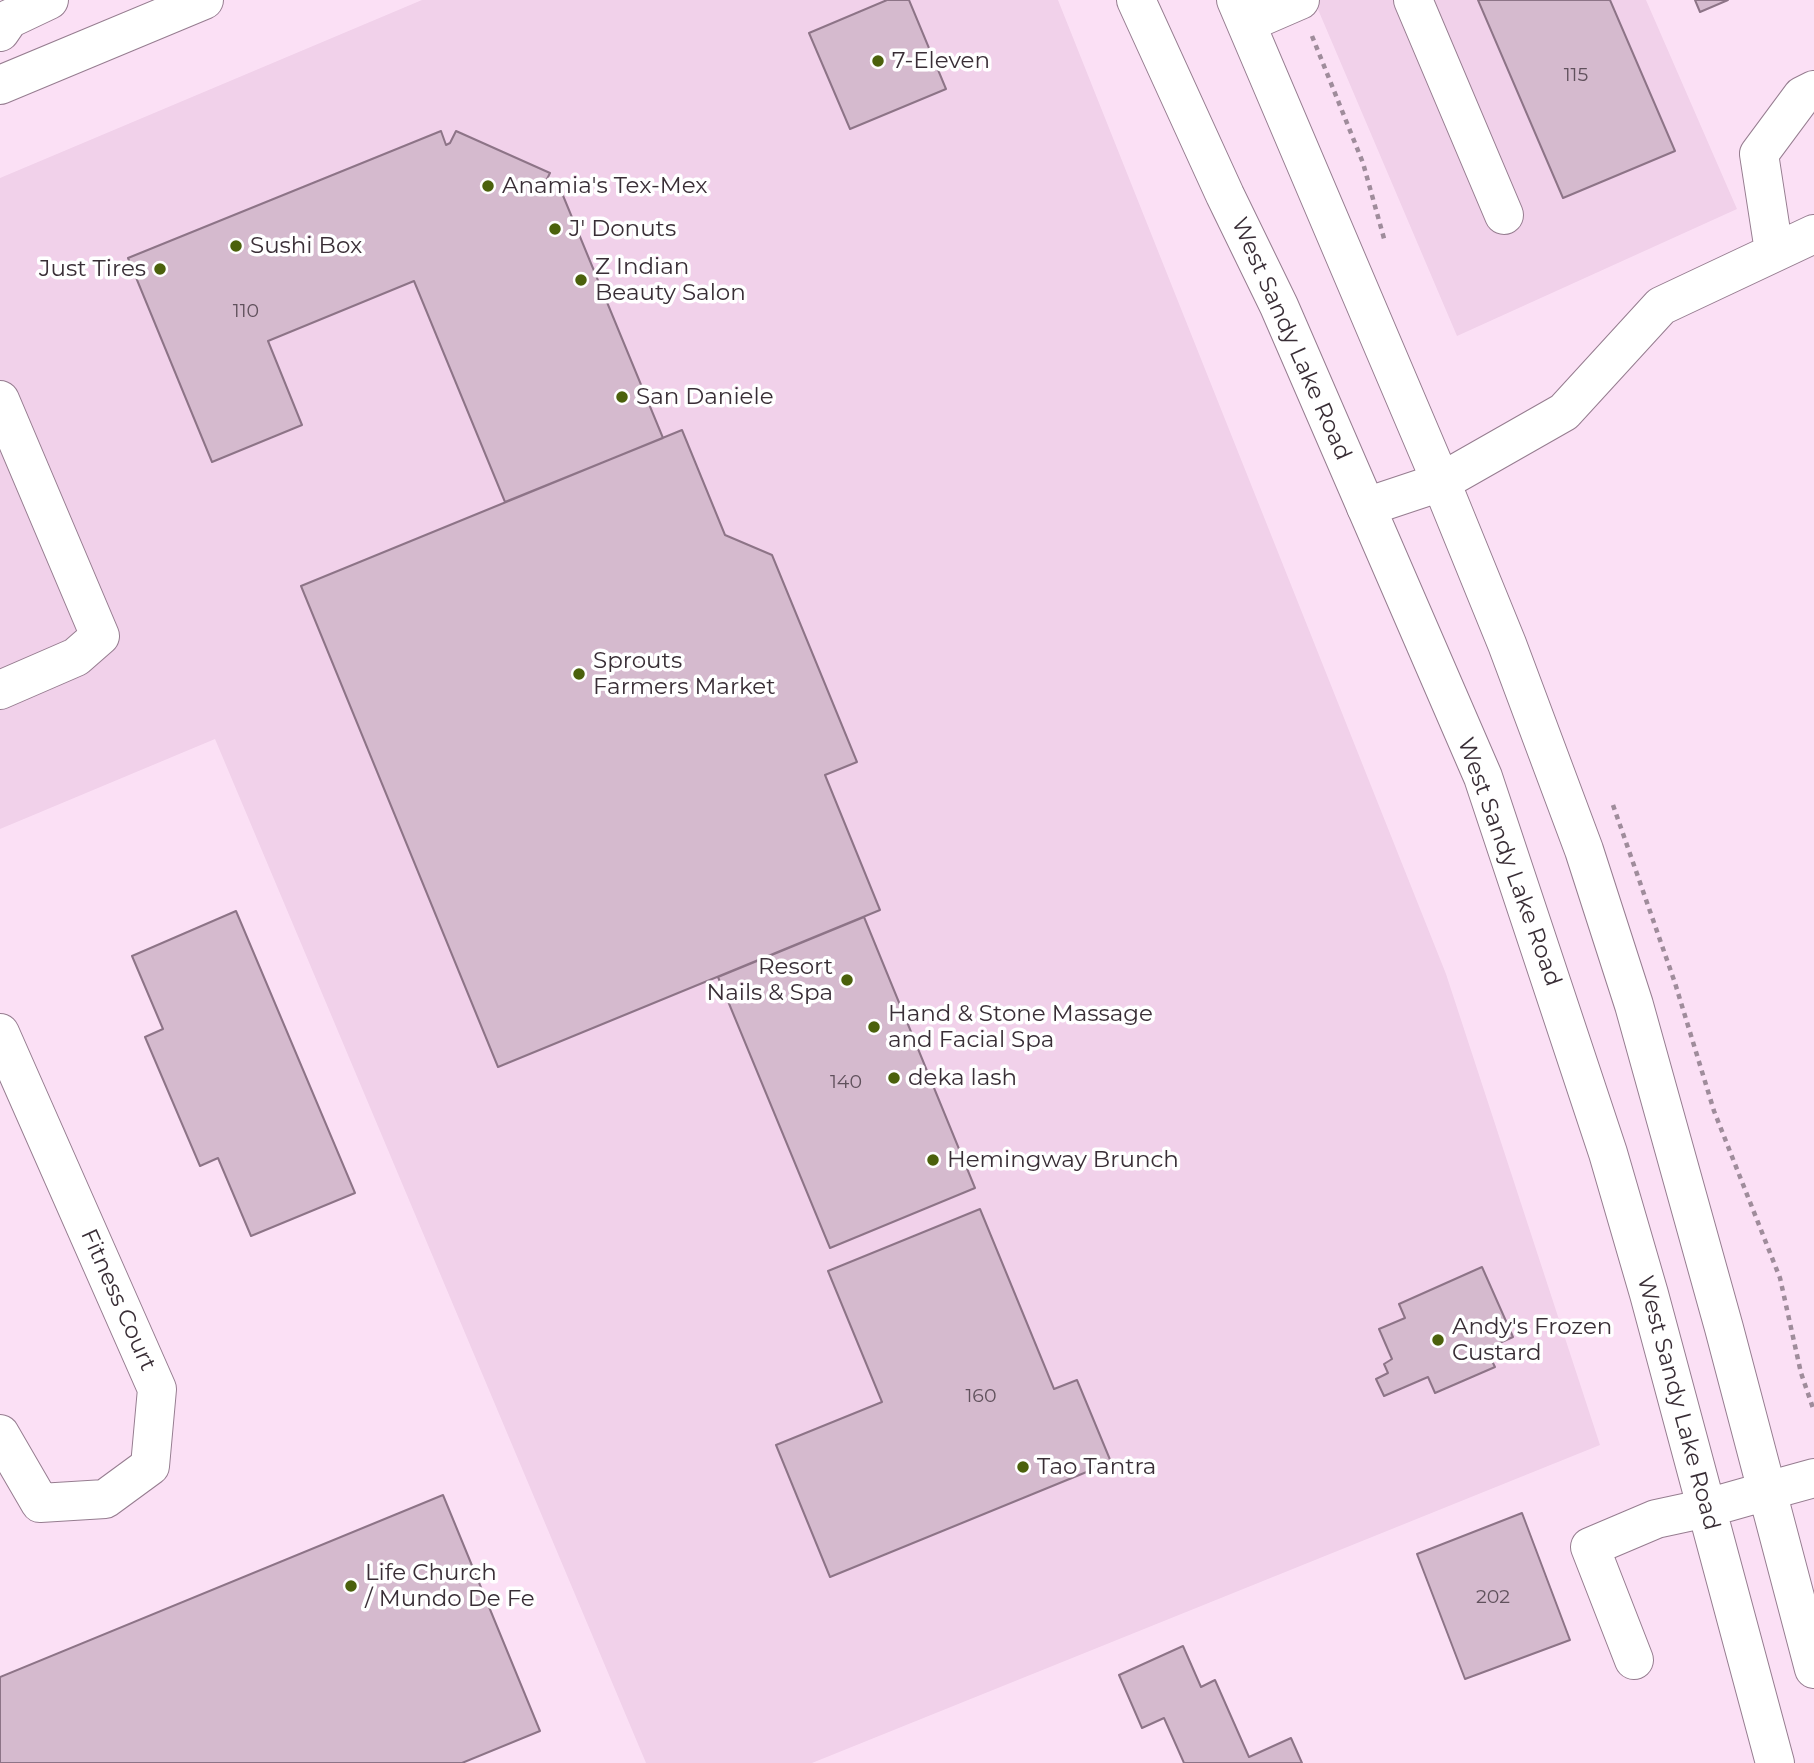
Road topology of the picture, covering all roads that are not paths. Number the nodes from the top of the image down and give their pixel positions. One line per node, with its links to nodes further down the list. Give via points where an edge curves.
1 (50, 0): 7 (main road, via 9,19)
2 (204, 0): 8 (main road)
3 (1136, 0): 15 (main road, West Sandy Lake Road, via 1279,306)
4 (1300, 0): 6 (main road)
5 (1413, 0): 10 (main road)
6 (1241, 12): 14 (main road)
7 (0, 32)
8 (0, 85)
9 (1814, 90): 12 (main road, via 1802,96 1759,155)
10 (1504, 215)
11 (1814, 234): 12 (main road)
12 (1774, 251): 14 (main road, via 1661,306 1564,412)
13 (0, 400): 16 (main road, via 100,636 76,657)
14 (1441, 482): 15 (main road); 20 (main road, via 1588,863 1634,1005)
15 (1366, 507): 21 (main road, West Sandy Lake Road, via 1488,790 1608,1153)
16 (0, 690)
17 (0, 1033): 18 (main road, Fitness Court, via 157,1389 150,1466 104,1499 40,1503)
18 (0, 1434)
19 (1814, 1478): 20 (main road)
20 (1767, 1491): 21 (main road); 23 (main road)
21 (1707, 1508): 22 (main road, via 1656,1519 1590,1547); 24 (main road, West Sandy Lake Road)
22 (1634, 1660)
23 (1814, 1669)
24 (1775, 1763)

